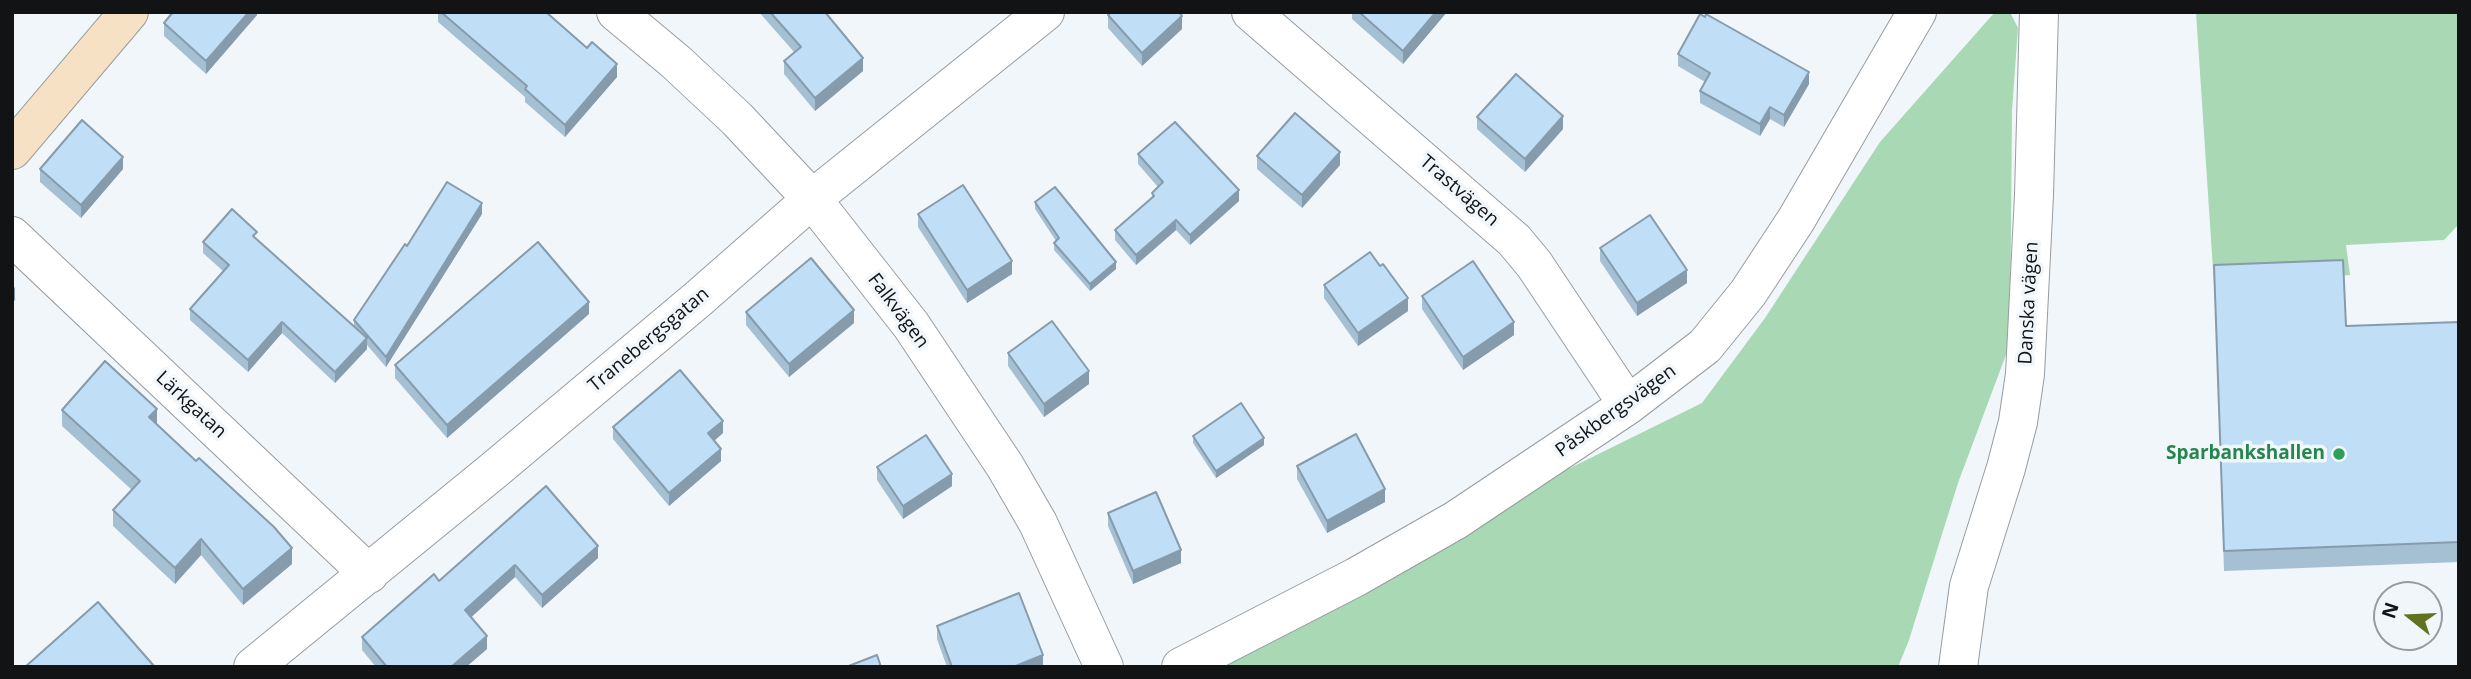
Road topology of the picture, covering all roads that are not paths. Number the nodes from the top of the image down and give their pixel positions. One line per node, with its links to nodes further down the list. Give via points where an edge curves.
1 (129, 12): 7 (street)
2 (616, 12): 8 (street, Falkvägen, via 727,110)
3 (1045, 12): 8 (street, Tranebergsgatan)
4 (1251, 12): 10 (street, Trastvägen, via 1514,240)
5 (1917, 12): 10 (street, Påskbergsvägen, via 1796,220 1748,293 1705,346)
6 (2039, 12): 12 (street, Danska vägen, via 2025,374 2006,468)
7 (12, 150)
8 (812, 200): 11 (street, Tranebergsgatan); 14 (street, Falkvägen, via 911,325 1005,466 1054,555)
9 (12, 236): 11 (street, Lärkgatan)
10 (1628, 405): 15 (street, Påskbergsvägen, via 1456,520)
11 (369, 574): 13 (street, Tranebergsgatan)
12 (1969, 586): 16 (street, Danska vägen, via 1935,648); 17 (street, Danska vägen)
13 (253, 667)
14 (1104, 667)
15 (1181, 667)
16 (1931, 667)
17 (1958, 667)

